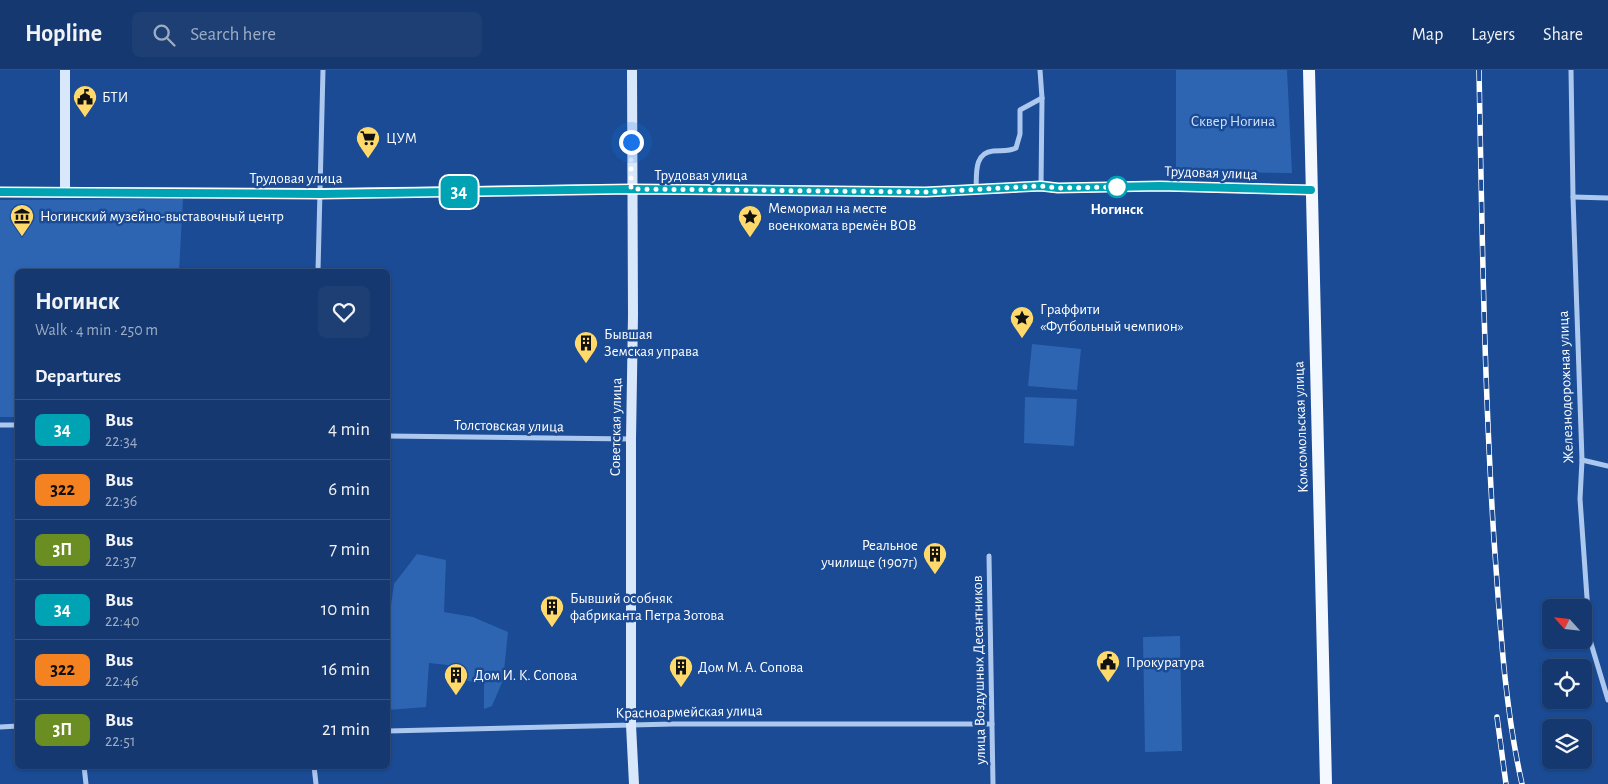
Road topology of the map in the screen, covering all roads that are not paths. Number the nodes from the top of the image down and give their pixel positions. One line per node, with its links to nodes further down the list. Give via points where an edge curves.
1 (65, 70): 12 (street)
2 (323, 70): 14 (street)
3 (632, 70): 9 (street, Советская улица)
4 (1040, 70): 7 (street)
5 (1309, 70): 11 (main road, Комсомольская улица)
6 (1571, 70): 15 (street, Железнодорожная улица)
7 (1042, 98): 8 (street); 10 (street, via 1020,110 1020,134 1016,148 986,152 981,156 977,166)
8 (1041, 186): 10 (street, Трудовая улица); 11 (street, Трудовая улица)
9 (631, 189): 10 (street, Трудовая улица); 14 (street, Трудовая улица); 21 (street, Советская улица)
10 (976, 190)
11 (1311, 190): 37 (main road, Комсомольская улица)
12 (64, 191): 13 (street, Трудовая улица); 14 (street, Трудовая улица)
13 (0, 192)
14 (321, 194): 17 (street)
15 (1573, 197): 16 (street); 22 (street, Железнодорожная улица)
16 (1608, 198)
17 (318, 269)
18 (0, 425): 19 (street)
19 (15, 425)
20 (390, 436): 21 (street, Толстовская улица)
21 (631, 440): 27 (street, Советская улица)
22 (1582, 460): 23 (street); 25 (street, Железнодорожная улица, via 1580,499 1590,640)
23 (1608, 466)
24 (989, 556): 26 (street, улица Воздушных Десантников)
25 (1608, 700)
26 (992, 724): 27 (street, Красноармейская улица); 36 (street, улица Воздушных Десантников)
27 (631, 725): 30 (street, Красноармейская улица); 35 (street, Советская улица)
28 (15, 726): 29 (street)
29 (0, 727)
30 (390, 731)
31 (84, 769): 33 (street)
32 (314, 769): 34 (street)
33 (86, 784)
34 (316, 784)
35 (634, 784)
36 (993, 784)
37 (1326, 784)

